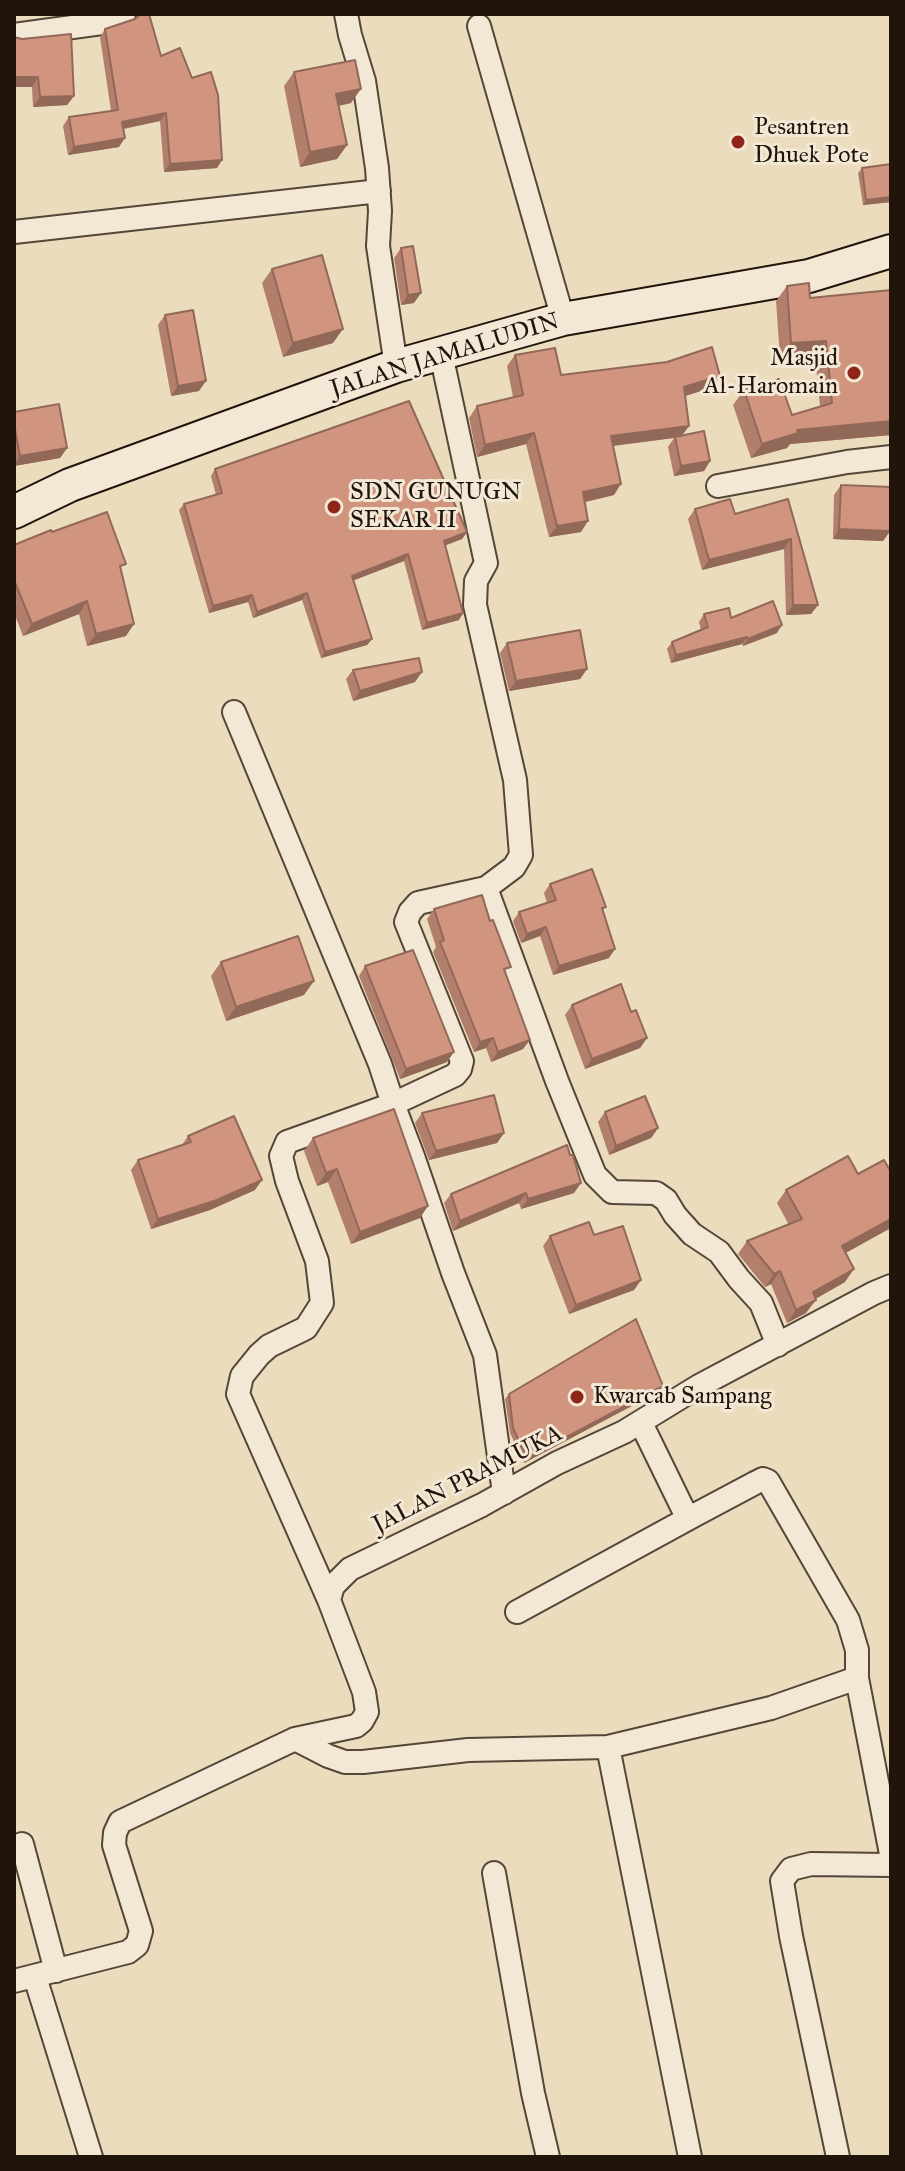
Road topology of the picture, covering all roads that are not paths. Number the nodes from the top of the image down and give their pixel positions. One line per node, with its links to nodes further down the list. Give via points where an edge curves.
1 (124, 14): 4 (street, via 102,23)
2 (346, 14): 5 (street, via 364,81)
3 (479, 26): 8 (street)
4 (14, 35)
5 (379, 191): 6 (street); 10 (street, via 378,246)
6 (14, 232)
7 (891, 251): 8 (street, JALAN JAMALUDIN, via 809,276)
8 (563, 319): 9 (street, JALAN JAMALUDIN)
9 (441, 354): 10 (street, JALAN JAMALUDIN); 15 (street, via 486,563 476,581 475,605 515,780 521,855)
10 (396, 366): 13 (street, JALAN JAMALUDIN, via 70,485)
11 (891, 457): 12 (street)
12 (718, 486)
13 (14, 512)
14 (234, 712): 16 (street)
15 (486, 888): 16 (street, via 418,903 410,912 406,922 462,1061 455,1075); 18 (street, via 595,1175 612,1192 656,1193 666,1200 761,1303)
16 (393, 1104): 20 (street, via 485,1355); 22 (street, via 287,1142 281,1156 317,1261 322,1303 306,1328 259,1355 242,1376 238,1394)
17 (891, 1286): 18 (street, JALAN PRAMUKA)
18 (778, 1345): 19 (street, JALAN PRAMUKA)
19 (641, 1423): 20 (street, JALAN PRAMUKA); 21 (street, via 684,1511)
20 (504, 1493): 22 (street, JALAN PRAMUKA, via 350,1569 333,1586)
21 (693, 1516): 23 (street); 24 (street, via 768,1481 848,1620 857,1650)
22 (329, 1600): 25 (street, via 367,1712 356,1726)
23 (517, 1612)
24 (857, 1678): 26 (street, via 771,1708); 28 (street)
25 (295, 1739): 26 (street, via 345,1762 468,1750); 31 (street, via 120,1822 114,1845 141,1931 137,1945 128,1952)
26 (608, 1747): 34 (street)
27 (22, 1844): 31 (street)
28 (891, 1854)
29 (891, 1865): 35 (street, via 811,1864 791,1869 782,1881)
30 (494, 1873): 33 (street)
31 (35, 1976): 32 (street)
32 (91, 2157)
33 (548, 2157)
34 (690, 2157)
35 (838, 2157)

